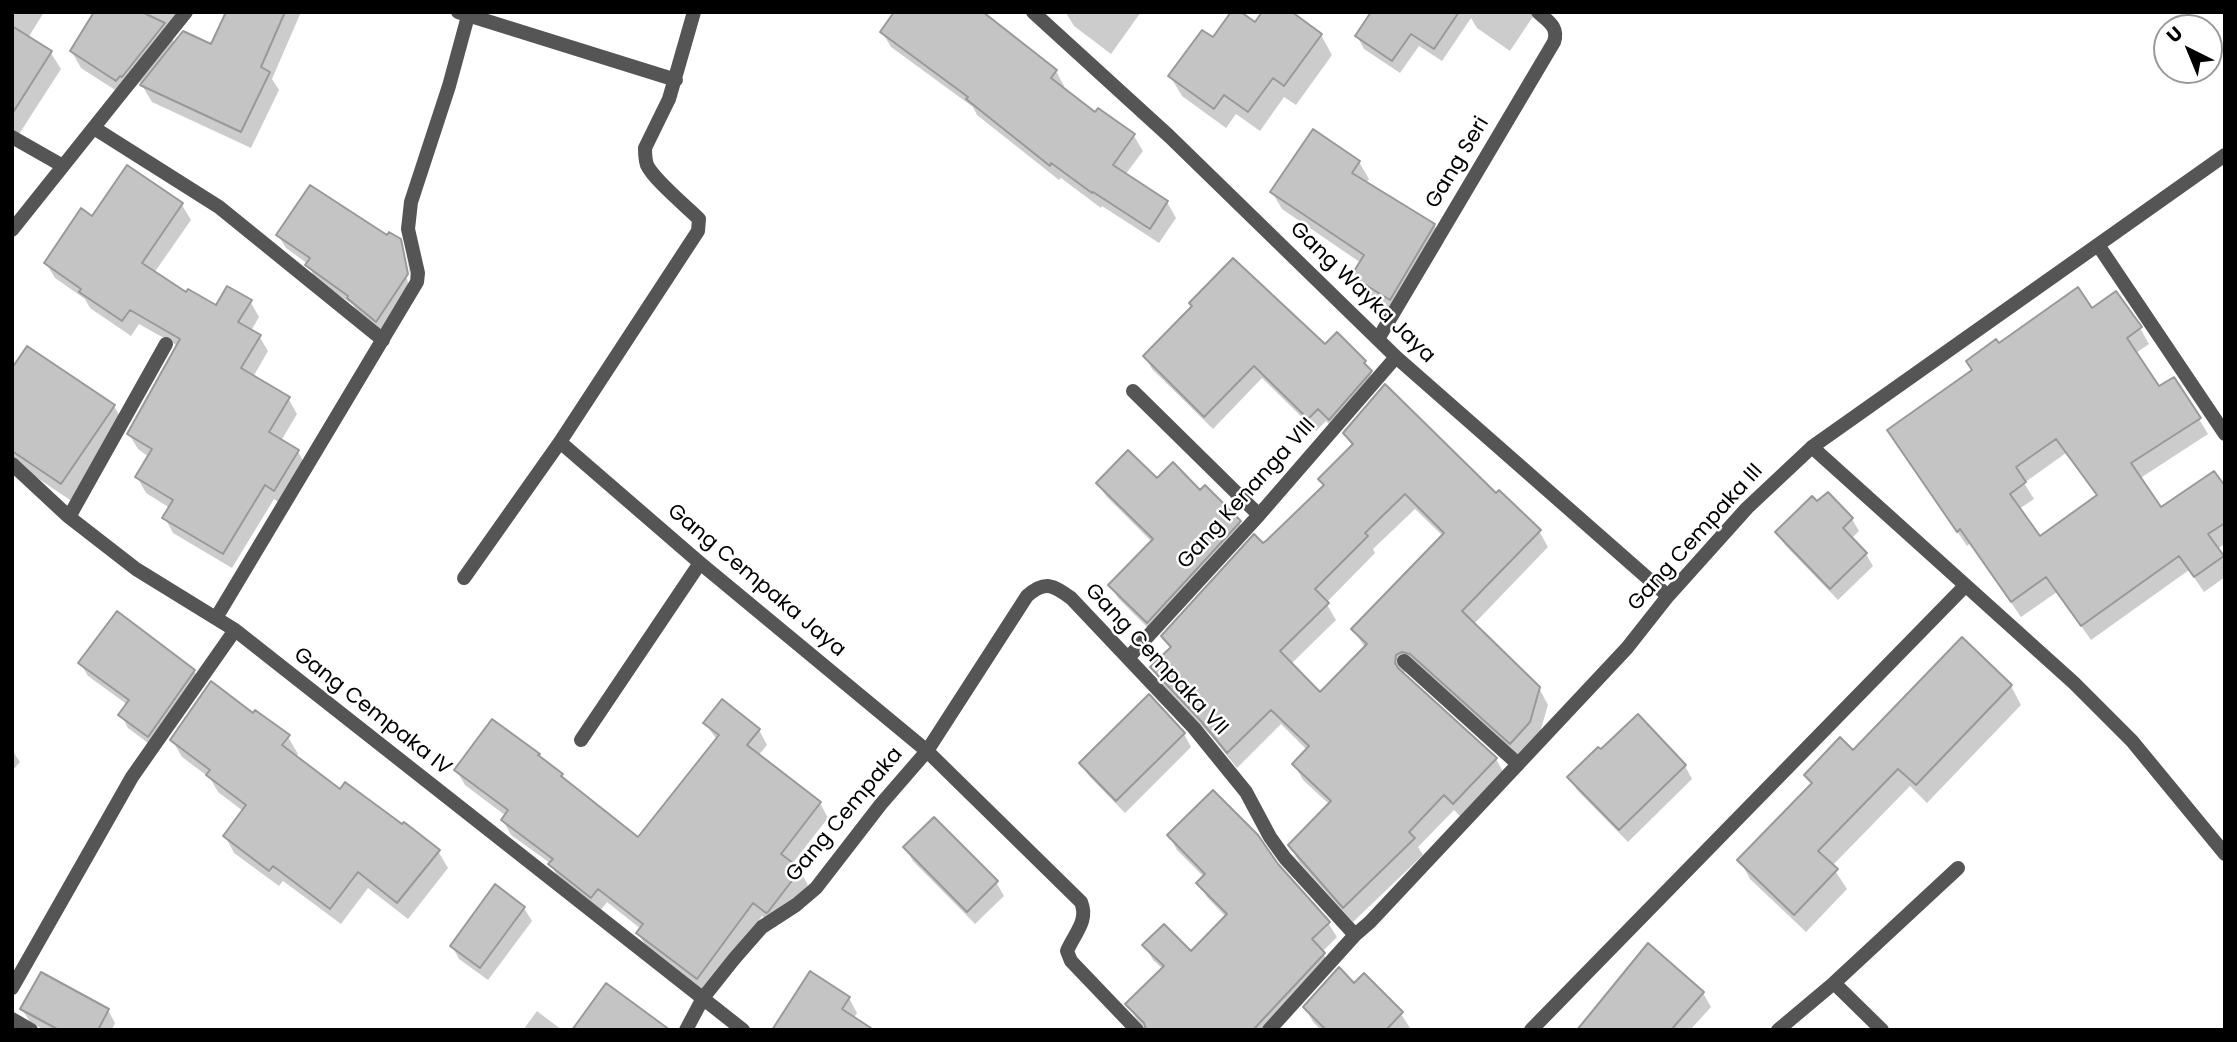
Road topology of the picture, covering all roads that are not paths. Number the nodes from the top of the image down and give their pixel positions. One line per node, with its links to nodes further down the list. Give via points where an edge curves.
1 (186, 12): 7 (street)
2 (694, 12): 6 (street)
3 (1034, 12): 13 (street, Gang Wayka Jaya)
4 (1538, 12): 13 (street, Gang Seri, via 1556,30 1555,42)
5 (463, 14): 6 (street); 14 (street, via 449,86 411,202 408,229 417,282)
6 (676, 80): 19 (street, via 645,156 648,166 699,219 699,226)
7 (94, 128): 10 (street); 14 (street, via 219,207)
8 (12, 138): 10 (street)
9 (2225, 155): 12 (street, Gang Cempaka III)
10 (63, 166): 11 (street)
11 (12, 230)
12 (2098, 245): 18 (street); 20 (street, Gang Cempaka III)
13 (1378, 338): 16 (street, Gang Wayka Jaya)
14 (383, 340): 28 (street)
15 (166, 344): 23 (street)
16 (1396, 357): 22 (street, Gang Kenanga VIII); 27 (street, Gang Wayka Jaya)
17 (1133, 391): 22 (street)
18 (2225, 434)
19 (560, 442): 24 (street, Gang Cempaka Jaya); 25 (street)
20 (1812, 447): 26 (street); 27 (street, Gang Cempaka III, via 1748,508)
21 (12, 464): 23 (street, Gang Cempaka IV)
22 (1259, 515): 30 (street, Gang Kenanga VIII)
23 (69, 517): 28 (street, Gang Cempaka IV, via 136,569)
24 (700, 563): 32 (street); 33 (street, Gang Cempaka Jaya)
25 (464, 578)
26 (1965, 586): 35 (street, via 2132,741); 47 (street)
27 (1668, 596): 34 (street, Gang Cempaka III, via 1627,648)
28 (216, 618): 29 (street, Gang Cempaka IV)
29 (235, 630): 39 (street, via 132,778); 40 (street, Gang Cempaka IV)
30 (1128, 658): 33 (street, Gang Cempaka VII, via 1071,598 1048,585 1037,587); 37 (street, Gang Cempaka VII, via 1230,771 1285,858)
31 (1404, 661): 34 (street)
32 (581, 740)
33 (927, 751): 40 (street, Gang Cempaka, via 816,888 762,927); 45 (street, Gang Cempaka Jaya, via 1081,902 1083,922 1067,951 1071,961)
34 (1518, 764): 37 (street, Gang Cempaka III)
35 (2225, 854)
36 (1958, 868): 38 (street)
37 (1355, 935): 46 (street, Gang Cempaka III)
38 (1834, 983): 48 (street); 49 (street)
39 (12, 988)
40 (703, 998): 43 (street, Gang Cempaka); 44 (street, Gang Cempaka IV)
41 (12, 1019): 42 (street)
42 (31, 1030)
43 (686, 1030)
44 (743, 1030)
45 (1137, 1030)
46 (1269, 1030)
47 (1531, 1030)
48 (1778, 1030)
49 (1882, 1030)

